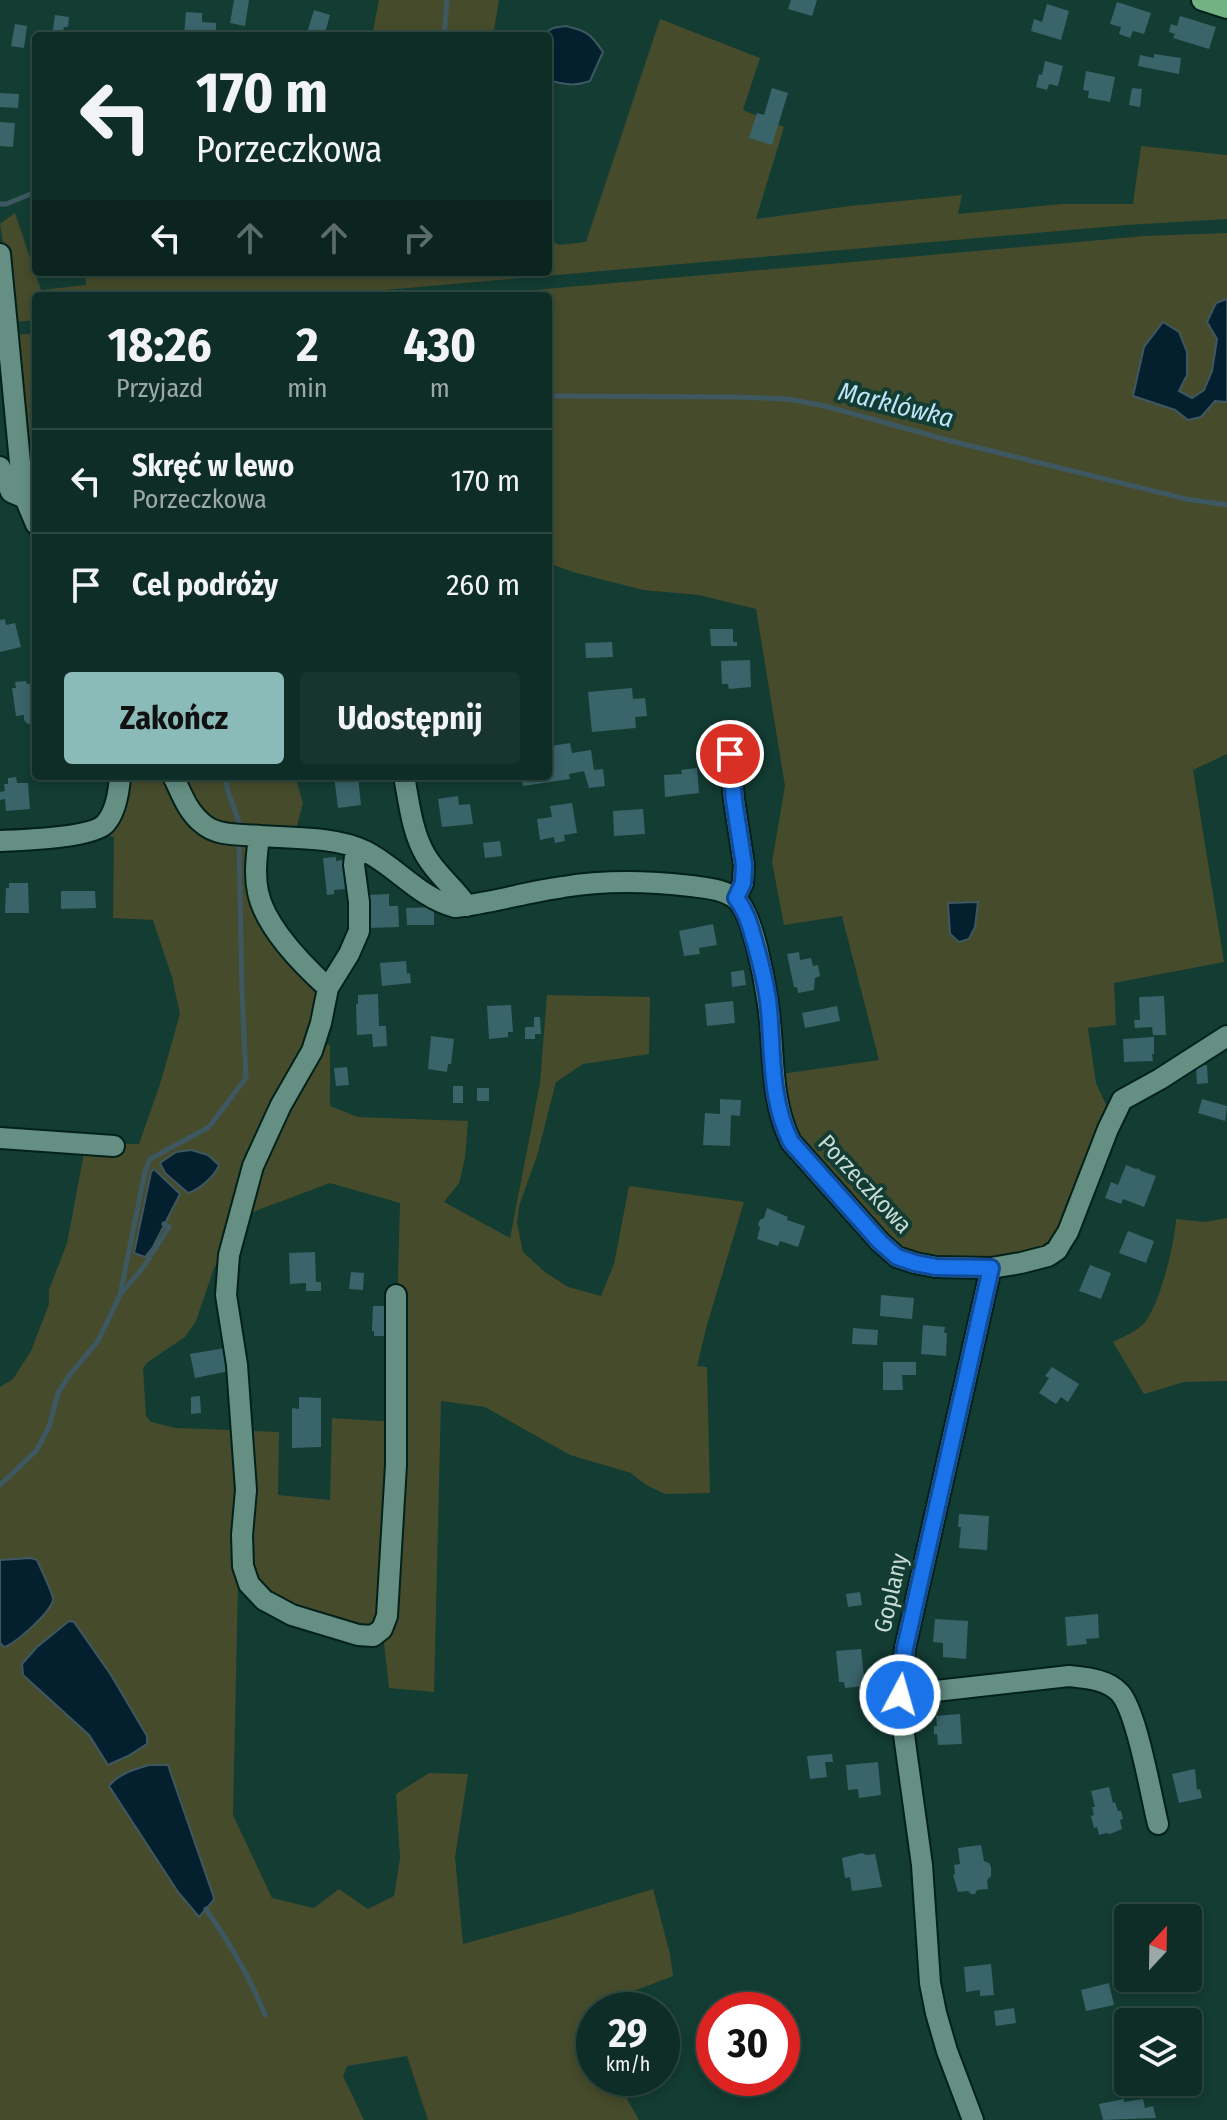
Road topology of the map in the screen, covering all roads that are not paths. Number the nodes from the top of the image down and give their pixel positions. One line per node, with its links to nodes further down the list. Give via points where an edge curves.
1 (1204, 0): 2 (main road)
2 (1227, 8)
3 (0, 254): 5 (street)
4 (0, 467): 5 (street, via 11,492)
5 (25, 498): 6 (street)
6 (32, 515)
7 (730, 754): 14 (street, via 744,865)
8 (119, 780): 12 (street, via 114,808 97,830)
9 (175, 780): 11 (street, via 204,826)
10 (405, 780): 15 (street, via 424,854 458,892)
11 (259, 836): 13 (street); 16 (street, via 256,871 265,914)
12 (0, 841)
13 (356, 848): 15 (street); 16 (street, via 359,931)
14 (736, 898): 15 (street, via 702,887 607,881); 20 (street, Porzeczkowa, via 758,953 776,1099 791,1142 897,1257 936,1267)
15 (458, 913)
16 (328, 988): 21 (street, via 312,1051 253,1166 229,1255 226,1295 237,1365 246,1490 243,1566 249,1584 264,1600 292,1615 358,1635 373,1636 387,1616 396,1465)
17 (1227, 1036): 20 (street, Porzeczkowa, via 1122,1100 1057,1250)
18 (0, 1138): 19 (street)
19 (114, 1146)
20 (991, 1268): 22 (street, Goplany, via 905,1648)
21 (396, 1295)
22 (900, 1695): 23 (street, via 1069,1676 1095,1678 1120,1693 1132,1716); 24 (street, Goplany, via 922,1865 930,1983 947,2051)
23 (1158, 1824)
24 (973, 2120)

